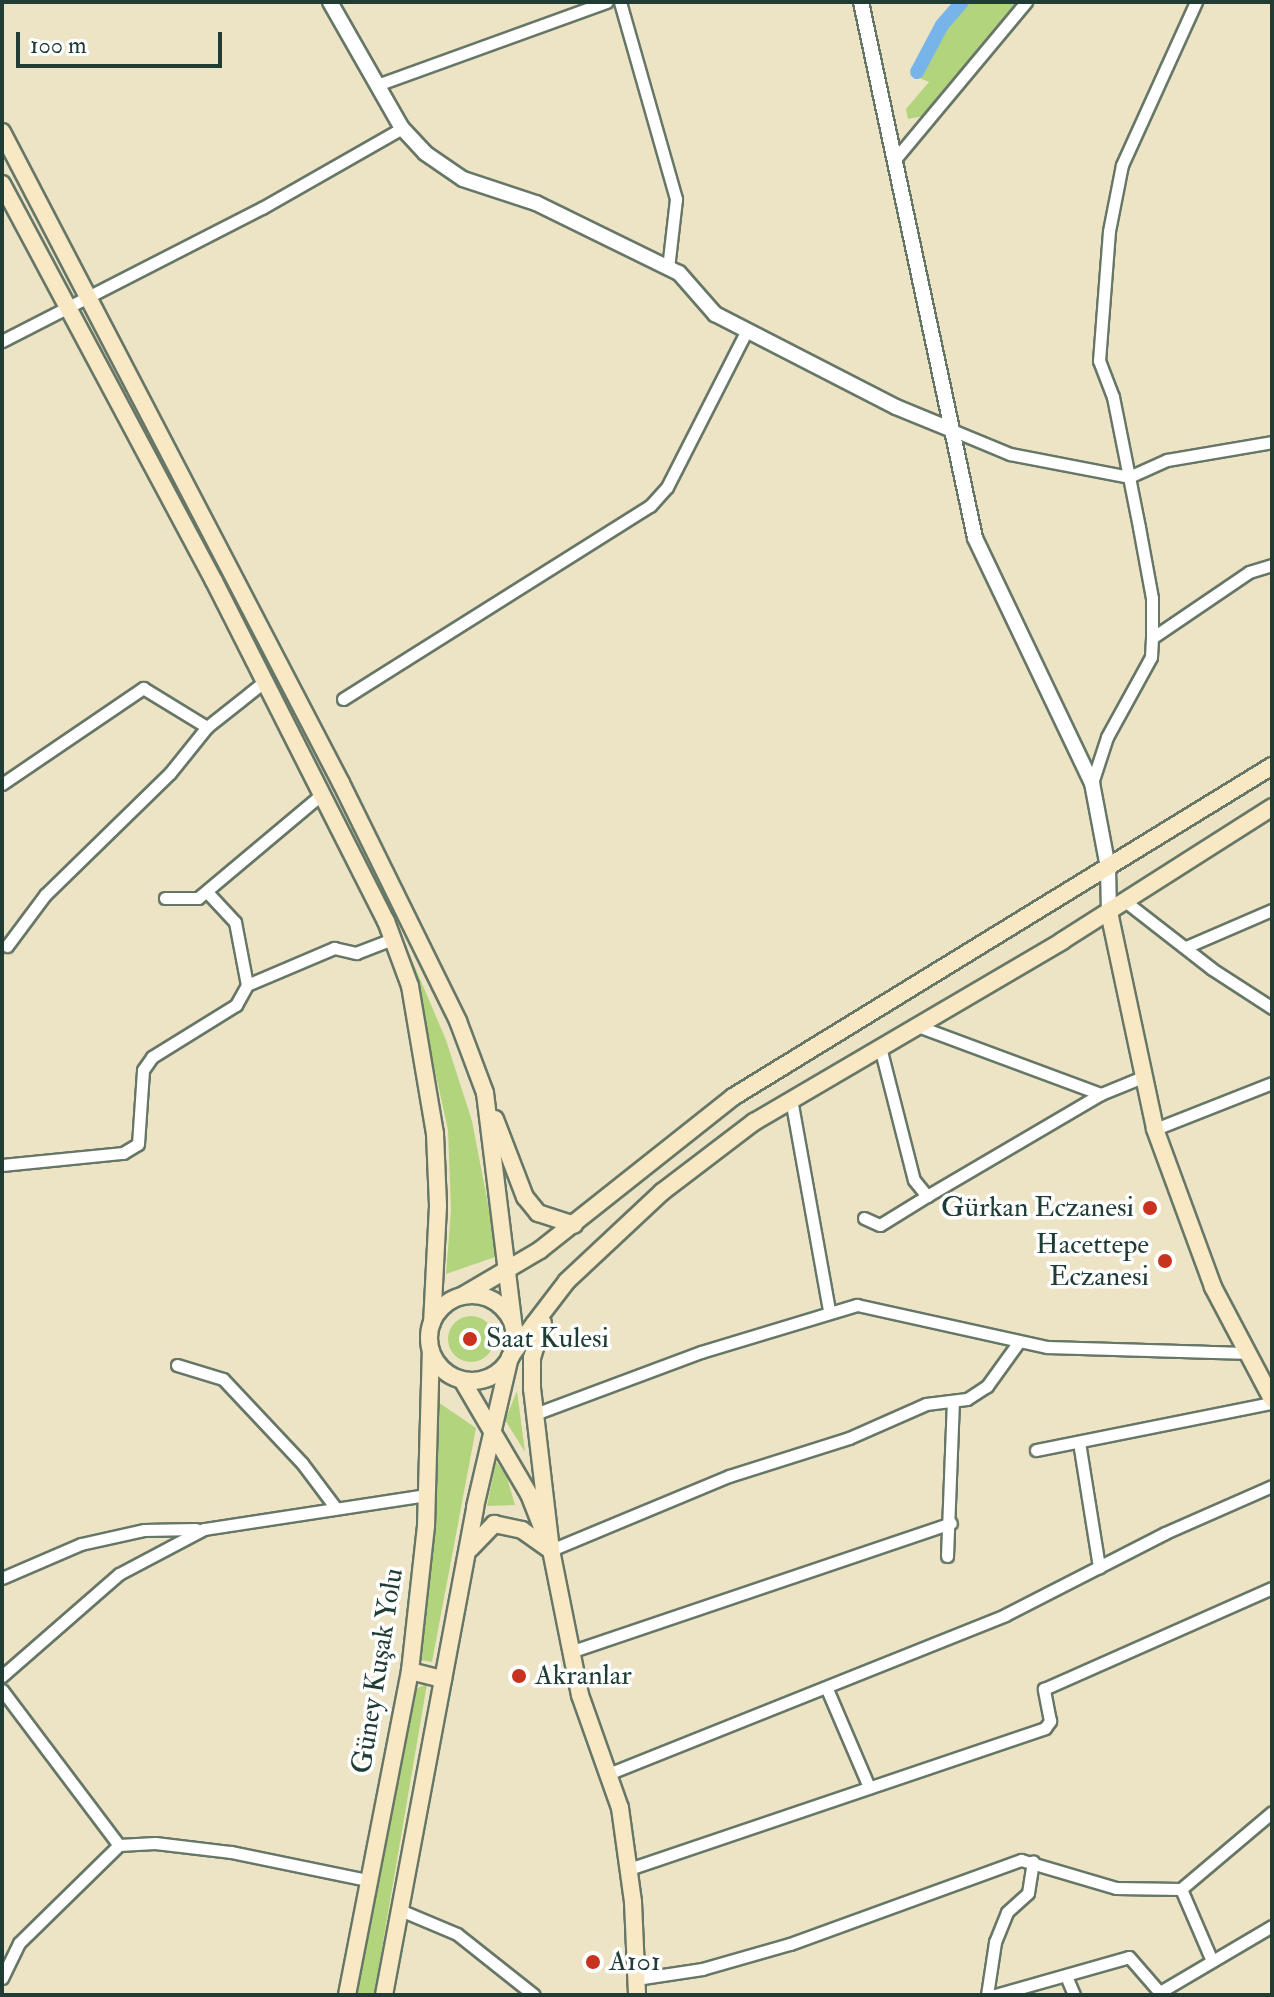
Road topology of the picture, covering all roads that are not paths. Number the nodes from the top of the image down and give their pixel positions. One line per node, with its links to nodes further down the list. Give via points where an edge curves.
1 (330, 2): 7 (street)
2 (606, 2): 7 (street)
3 (620, 2): 12 (street, via 676,199)
4 (861, 2): 10 (street)
5 (1026, 2): 10 (street)
6 (1196, 2): 19 (street, via 1122,165 1109,231 1099,361 1113,397)
7 (377, 85): 8 (street)
8 (402, 128): 12 (street, via 425,153 463,179 536,203); 13 (street)
9 (2, 132): 13 (main road)
10 (896, 158): 17 (street)
11 (2, 184): 14 (main road)
12 (668, 268): 15 (street, via 715,314)
13 (88, 297): 14 (street); 45 (main road, via 410,919)
14 (64, 308): 16 (street); 22 (main road)
15 (747, 330): 17 (street); 23 (street, via 667,487 650,506)
16 (2, 341)
17 (952, 430): 19 (street, via 1010,454); 26 (street, via 975,538)
18 (1272, 442): 19 (street, via 1167,460)
19 (1129, 477): 21 (street, via 1152,598)
20 (1272, 565): 21 (street, via 1249,572)
21 (1152, 638): 26 (street, via 1151,657 1107,737)
22 (265, 681): 24 (street); 28 (main road)
23 (343, 699)
24 (207, 727): 27 (street, via 143,688); 37 (street, via 170,773 45,895)
25 (1272, 766): 30 (main road)
26 (1092, 783): 30 (street)
27 (2, 784)
28 (322, 794): 31 (street); 36 (main road)
29 (1272, 807): 33 (main road)
30 (1108, 868): 35 (street); 52 (main road, via 733,1097)
31 (207, 892): 32 (street, via 198,898); 39 (street, via 235,922)
32 (165, 898)
33 (1126, 902): 35 (main road); 38 (street)
34 (1272, 910): 38 (street)
35 (1109, 912): 41 (main road); 43 (main road)
36 (393, 939): 39 (street, via 356,953 334,948); 57 (main road, via 410,986 435,1134 438,1206)
37 (7, 946)
38 (1186, 947): 40 (street)
39 (247, 985): 49 (street, via 236,1005 152,1057 143,1070 138,1144 123,1153)
40 (1272, 1008)
41 (914, 1025): 42 (main road); 46 (street)
42 (880, 1047): 47 (main road); 50 (street, via 914,1180)
43 (1140, 1078): 46 (street); 48 (main road)
44 (1272, 1083): 48 (street)
45 (485, 1093): 52 (main road, via 525,1197 538,1213); 53 (main road)
46 (1101, 1094): 50 (street)
47 (791, 1099): 54 (main road, via 662,1192); 56 (street)
48 (1155, 1129): 61 (main road, via 1213,1287)
49 (2, 1165)
50 (927, 1196): 51 (street, via 880,1225)
51 (864, 1218)
52 (574, 1225): 53 (main road)
53 (509, 1271): 55 (main road); 58 (main road)
54 (567, 1281): 62 (main road); 67 (main road, via 537,1333 532,1358)
55 (462, 1296): 57 (main road, via 449,1301); 58 (main road, via 489,1298 510,1316)
56 (829, 1310): 59 (street, via 871,1306); 67 (street)
57 (432, 1323): 60 (main road)
58 (514, 1330): 62 (main road)
59 (1018, 1343): 61 (street, via 1083,1351); 65 (street, via 987,1386)
60 (431, 1351): 64 (main road, via 438,1364); 72 (main road, Güney Kuşak Yolu)
61 (1245, 1353): 66 (main road)
62 (510, 1357): 64 (main road, via 490,1377); 68 (main road)
63 (177, 1365): 73 (street, via 223,1379 302,1463)
64 (462, 1380): 68 (main road)
65 (953, 1401): 74 (street); 76 (street, via 926,1404 849,1438 729,1476)
66 (1272, 1401): 69 (street)
67 (535, 1414): 76 (main road)
68 (493, 1432): 76 (main road, via 529,1494); 77 (main road)
69 (1079, 1442): 70 (street); 79 (street)
70 (1036, 1450)
71 (1272, 1486): 79 (street)
72 (427, 1495): 73 (street); 83 (main road, Güney Kuşak Yolu)
73 (335, 1507): 75 (street)
74 (951, 1523): 78 (street); 82 (street)
75 (204, 1529): 80 (street, via 144,1530 81,1544); 84 (street, via 119,1574)
76 (551, 1550): 77 (main road, via 522,1530 494,1524); 82 (main road)
77 (465, 1556): 85 (main road)
78 (947, 1556)
79 (1099, 1567): 86 (street, via 1005,1615)
80 (2, 1578)
81 (1272, 1588): 89 (street, via 1044,1689 1050,1721 1045,1728)
82 (570, 1652): 88 (main road)
83 (410, 1671): 85 (main road); 94 (main road, Güney Kuşak Yolu)
84 (2, 1676)
85 (443, 1679): 96 (main road)
86 (827, 1689): 88 (street); 89 (street)
87 (2, 1690): 91 (street)
88 (608, 1774): 93 (main road, via 620,1808)
89 (869, 1787): 93 (street)
90 (1272, 1812): 95 (street)
91 (119, 1845): 94 (street, via 155,1843 231,1852); 100 (street, via 19,1943)
92 (1033, 1861): 95 (street, via 1116,1888); 101 (street, via 1004,1863 790,1944); 106 (street, via 1028,1893 1007,1912 995,1942)
93 (629, 1869): 101 (main road)
94 (367, 1880): 103 (main road, Güney Kuşak Yolu)
95 (1181, 1889): 98 (street)
96 (400, 1910): 104 (main road); 105 (street, via 457,1934)
97 (1272, 1926): 98 (street)
98 (1212, 1961): 102 (street)
99 (1066, 1976): 102 (street, via 1129,1957); 107 (street); 108 (street)
100 (2, 1978)
101 (637, 1987)
102 (1161, 1993)
103 (347, 1995)
104 (384, 1995)
105 (534, 1995)
106 (987, 1995)
107 (995, 1995)
108 (1074, 1995)

